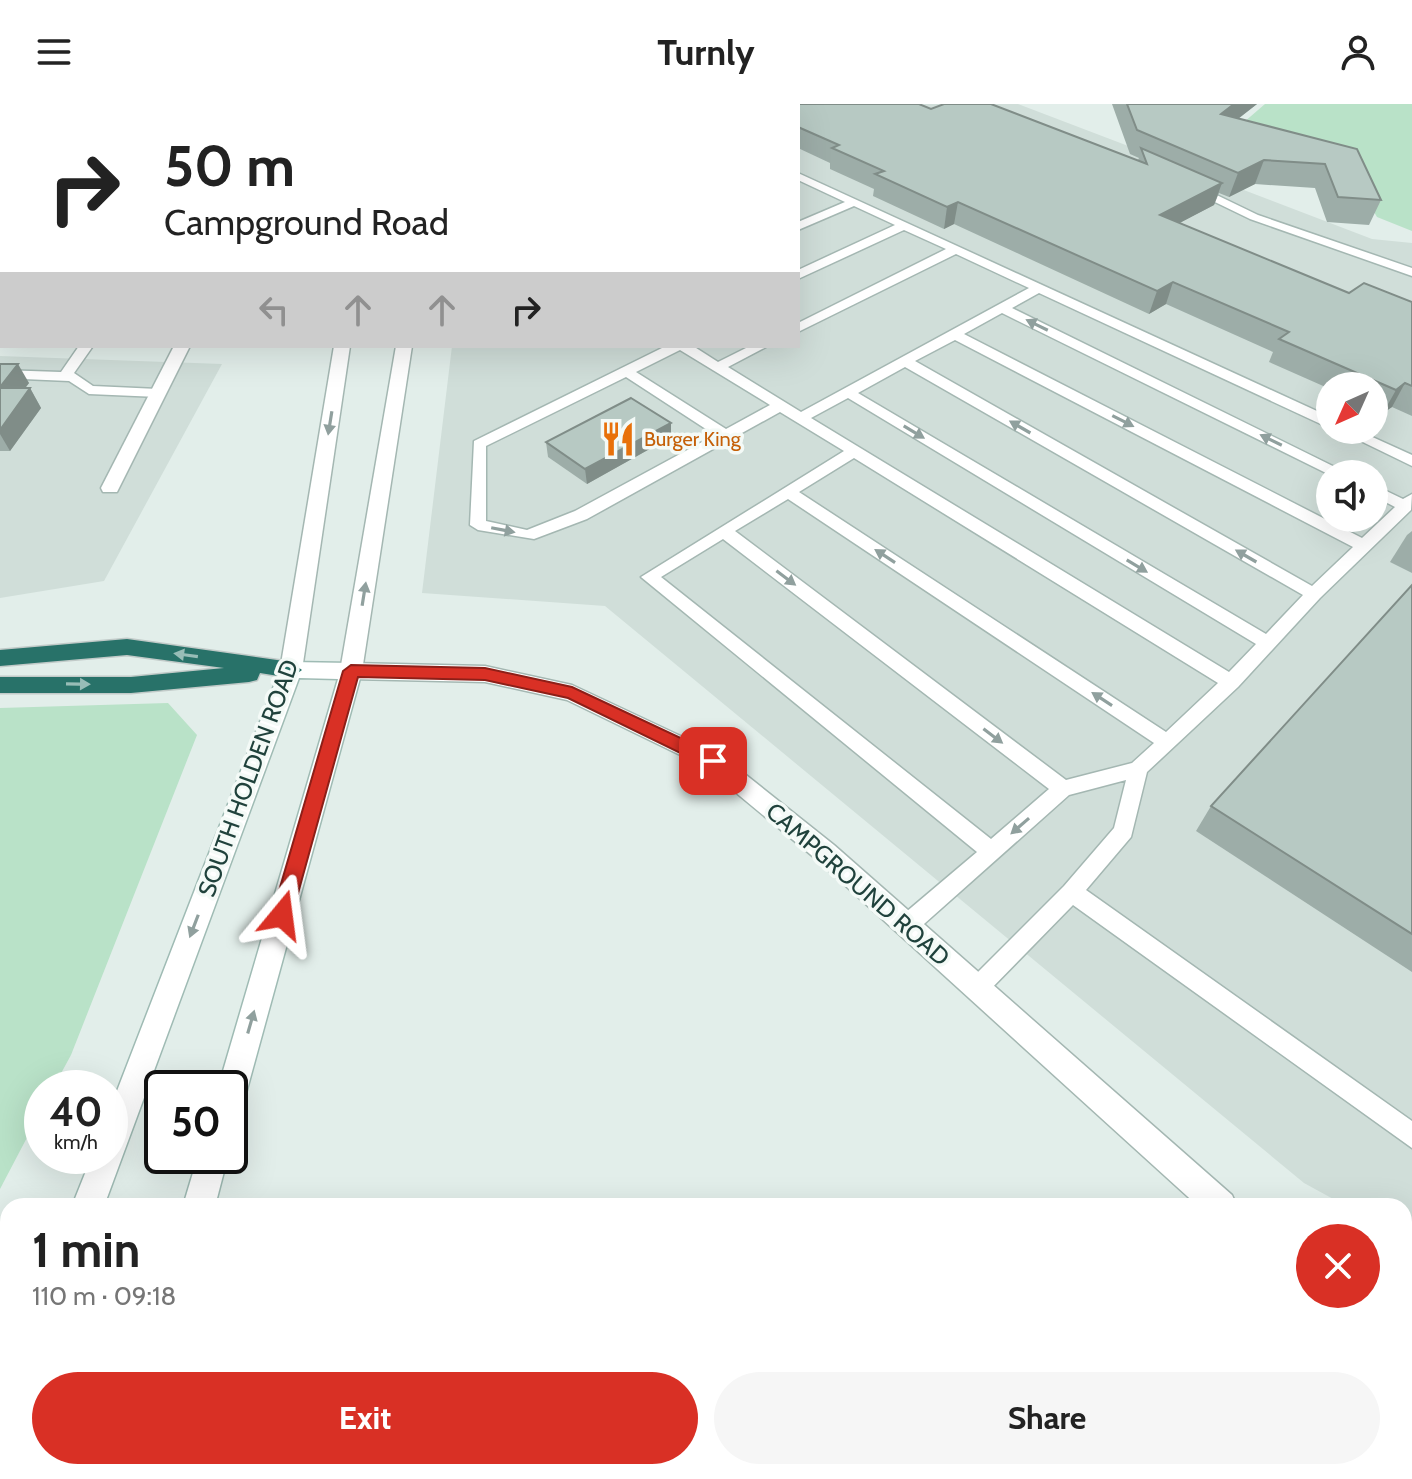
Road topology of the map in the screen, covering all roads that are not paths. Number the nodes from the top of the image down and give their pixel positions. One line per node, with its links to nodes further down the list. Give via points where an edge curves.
1 (800, 178): 3 (lane)
2 (1180, 181): 7 (lane, via 1254,217)
3 (854, 202): 4 (lane); 5 (lane)
4 (800, 225)
5 (905, 225): 6 (lane); 8 (lane)
6 (957, 249): 9 (lane); 11 (lane)
7 (1412, 272)
8 (800, 274)
9 (1039, 288): 10 (lane); 28 (lane)
10 (1002, 308): 12 (lane); 34 (lane, one-way to 10)
11 (800, 327)
12 (954, 334): 20 (lane); 40 (lane, one-way to 40)
13 (85, 348): 24 (lane)
14 (181, 348): 26 (street)
15 (342, 348): 44 (street, SOUTH HOLDEN ROAD, one-way to 44)
16 (404, 348): 45 (street, one-way to 16)
17 (673, 348): 22 (lane)
18 (686, 348): 21 (lane)
19 (757, 348): 21 (lane)
20 (904, 361): 25 (lane); 41 (lane, one-way to 20)
21 (718, 367): 27 (lane)
22 (626, 371): 30 (lane); 30 (lane, one-way to 30, via 479,444 478,525 528,535 581,515)
23 (0, 374): 24 (lane)
24 (65, 376): 26 (lane, via 89,390)
25 (847, 392): 29 (lane); 42 (lane, one-way to 42)
26 (158, 393): 35 (street)
27 (781, 405): 29 (lane); 30 (lane)
28 (1316, 417)
29 (801, 418): 32 (lane)
30 (723, 434)
31 (1375, 444): 33 (lane)
32 (855, 451): 36 (lane); 46 (lane)
33 (1412, 461)
34 (1316, 462)
35 (110, 488)
36 (788, 492): 39 (lane); 48 (lane, one-way to 36)
37 (1388, 495): 38 (lane)
38 (1409, 502): 40 (lane)
39 (724, 531): 50 (lane, one-way to 50); 51 (lane, via 649,577)
40 (1364, 546): 41 (lane)
41 (1314, 594): 42 (lane)
42 (1268, 643): 46 (lane)
43 (0, 658): 44 (highway, one-way to 43, via 127,647)
44 (291, 670): 45 (street, CAMPGROUND ROAD); 47 (highway, one-way to 44, via 131,685); 56 (street, SOUTH HOLDEN ROAD, one-way to 56)
45 (351, 671): 53 (street, CAMPGROUND ROAD, via 485,674 572,693 713,761); 55 (street, one-way to 45)
46 (1231, 682): 48 (lane)
47 (0, 685)
48 (1167, 742): 49 (lane)
49 (1138, 769): 50 (lane); 52 (lane, via 1124,831)
50 (1063, 789): 51 (lane, one-way to 51)
51 (991, 851): 53 (lane)
52 (1072, 892): 54 (lane); 57 (lane)
53 (907, 925): 54 (street, CAMPGROUND ROAD)
54 (977, 988): 62 (street, CAMPGROUND ROAD)
55 (238, 1070)
56 (128, 1100)
57 (1412, 1136)
58 (100, 1174): 60 (street)
59 (208, 1174): 61 (street)
60 (91, 1198)
61 (201, 1198)
62 (1212, 1198)

